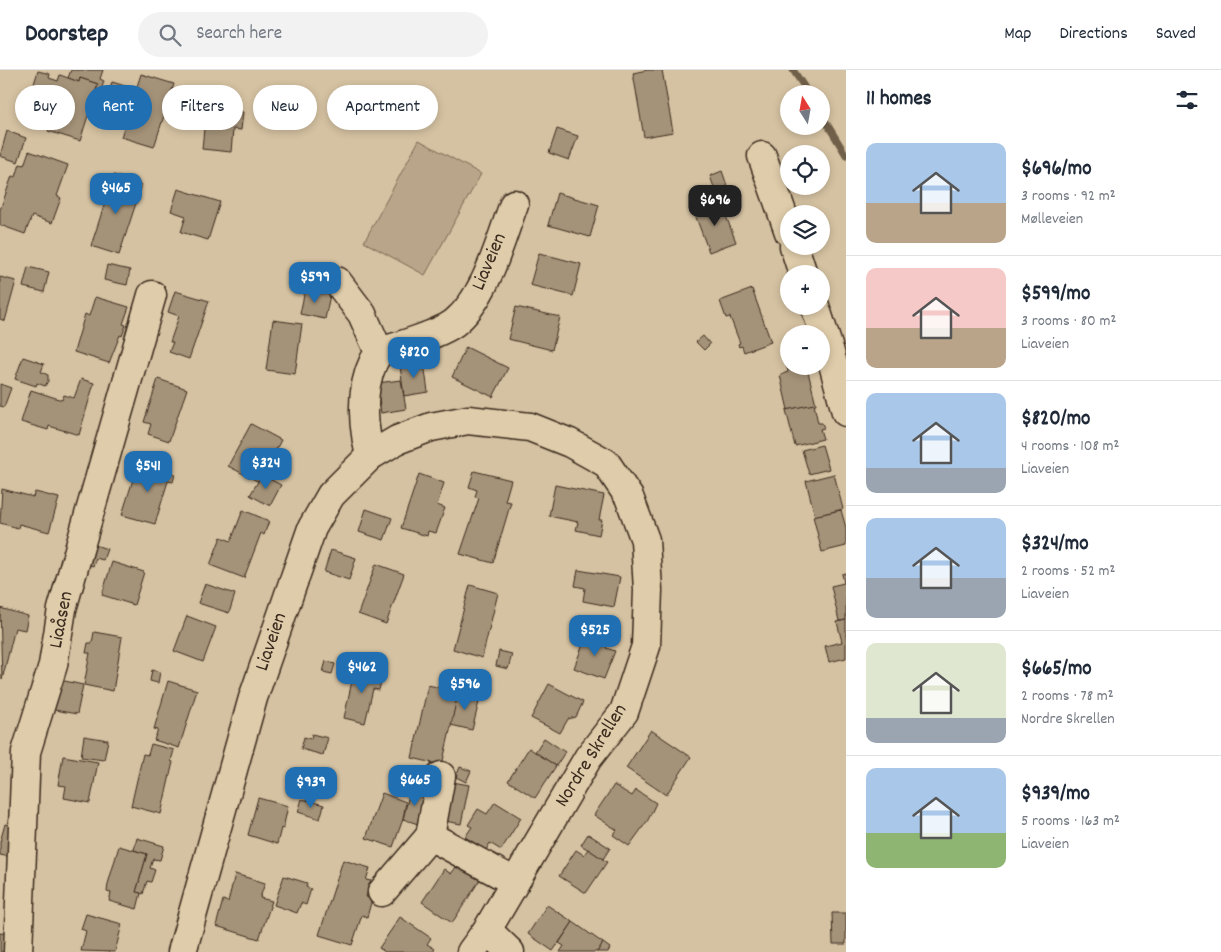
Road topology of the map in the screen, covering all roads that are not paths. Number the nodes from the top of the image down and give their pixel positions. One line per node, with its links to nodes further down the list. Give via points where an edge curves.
1 (762, 156): 3 (street)
2 (514, 204): 7 (street, Liaveien, via 480,292 454,323 405,345)
3 (780, 207)
4 (337, 281): 7 (street, via 362,314)
5 (152, 295): 15 (street, Liaåsen, via 62,609 53,665 26,752)
6 (817, 315): 8 (street)
7 (379, 352): 9 (street, via 369,367 365,393 363,427)
8 (846, 412)
9 (370, 456): 12 (street, Nordre Skrellen, via 397,440 431,427 468,420 530,427 570,443 606,464 629,497 645,540 648,590 646,646 624,712 588,758); 16 (street, Liaveien, via 331,494 312,528 253,698)
10 (441, 776): 11 (street)
11 (430, 836): 12 (street); 13 (street)
12 (515, 882): 14 (street, Nordre Skrellen)
13 (382, 892)
14 (487, 930): 17 (street, Nordre Skrellen); 18 (street)
15 (18, 952)
16 (182, 952)
17 (471, 952)
18 (510, 952)

